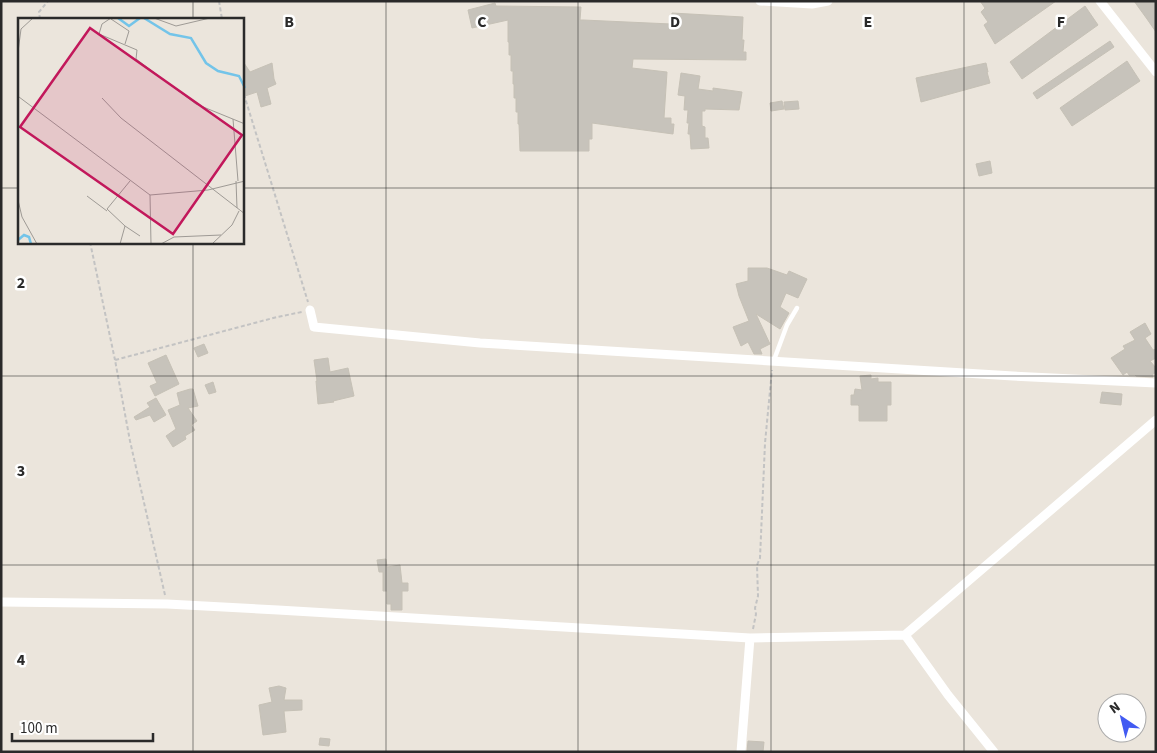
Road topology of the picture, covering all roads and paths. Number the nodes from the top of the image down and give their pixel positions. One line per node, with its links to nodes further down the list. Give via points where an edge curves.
1 (48, 1): 6 (path, via 39,12)
2 (218, 1): 7 (path)
3 (760, 1): 4 (street, via 812,4)
4 (828, 1)
5 (1100, 1): 8 (street)
6 (40, 18)
7 (222, 18)
8 (1156, 72)
9 (244, 95): 12 (path)
10 (90, 244): 13 (path)
11 (798, 308): 14 (lane, via 787,325)
12 (310, 310): 13 (path); 14 (street, via 314,327 480,343)
13 (115, 360): 18 (path)
14 (773, 362): 15 (street); 20 (path, via 765,443 758,596)
15 (1156, 383)
16 (1156, 420): 19 (street)
17 (1, 602): 18 (street)
18 (167, 604): 20 (street)
19 (905, 635): 20 (street); 22 (street)
20 (750, 638): 21 (street)
21 (742, 752)
22 (994, 752)

